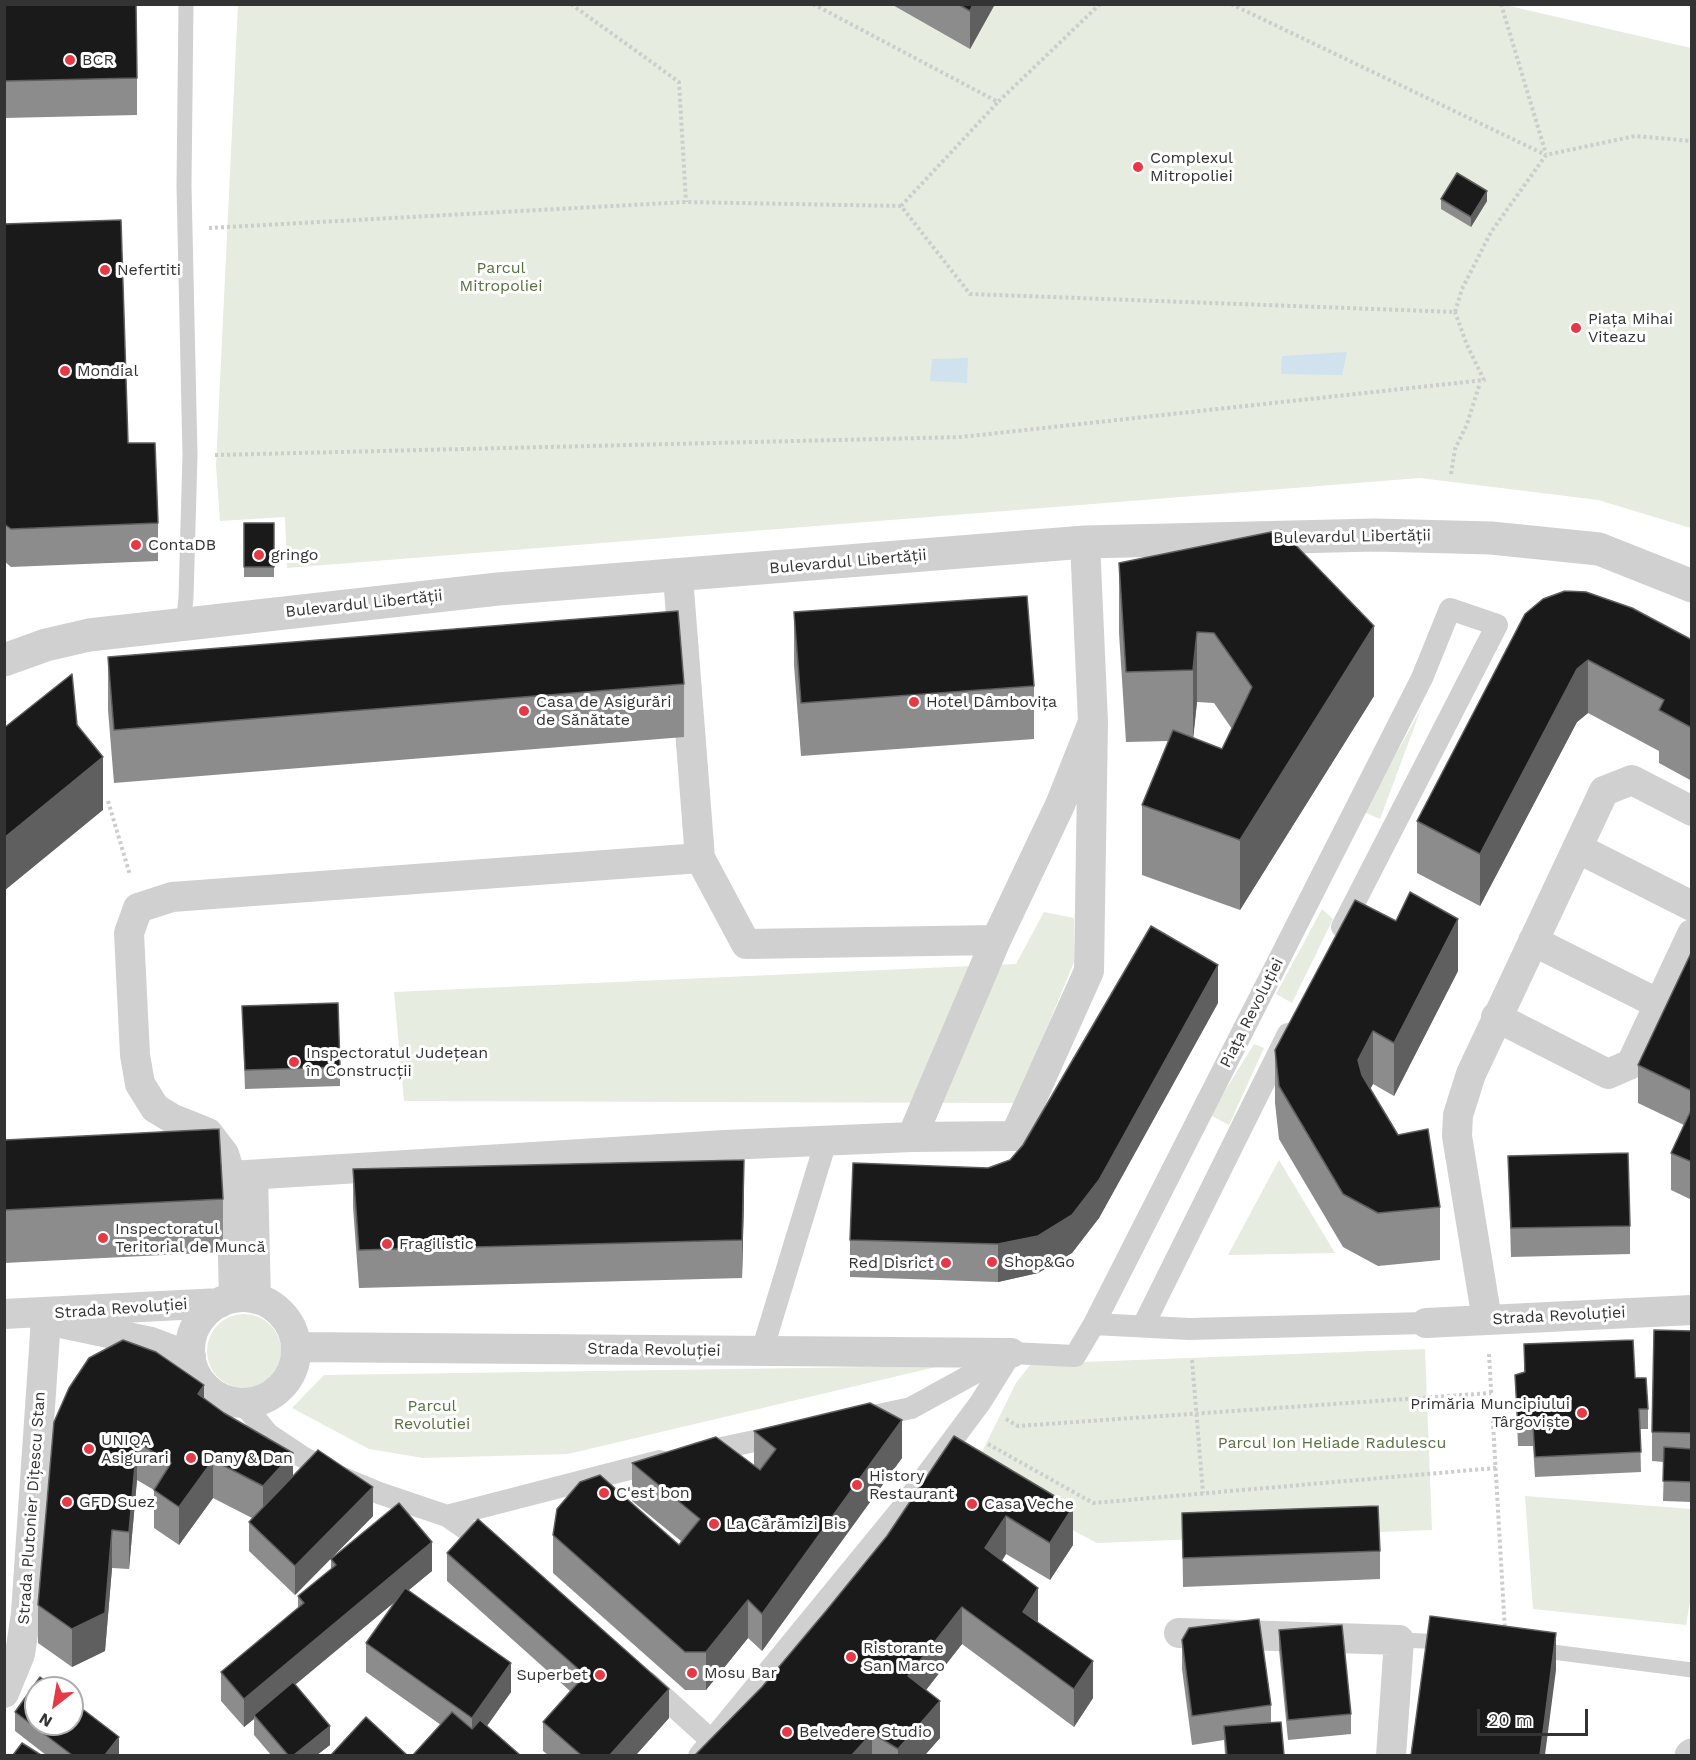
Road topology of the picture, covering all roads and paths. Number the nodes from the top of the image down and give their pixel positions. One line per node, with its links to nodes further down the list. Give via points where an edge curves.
1 (186, 4): 12 (lane)
2 (571, 4): 10 (path, via 679,82)
3 (813, 4): 7 (path)
4 (1100, 4): 7 (path)
5 (1231, 4): 9 (path)
6 (1501, 4): 9 (path)
7 (998, 102): 11 (path)
8 (1692, 141): 9 (path, via 1635,136)
9 (1546, 155): 13 (path, via 1491,232)
10 (686, 202): 11 (path); 12 (path)
11 (901, 206): 13 (path, via 970,294)
12 (185, 229): 15 (lane)
13 (1455, 312): 15 (path, via 1484,380 961,437)
14 (1480, 383): 16 (path, via 1455,449)
15 (190, 455): 20 (lane)
16 (1451, 474)
17 (1085, 542): 18 (street, Bulevardul Libertății); 19 (street, Bulevardul Libertății, via 1375,535 1491,538 1599,549); 22 (street)
18 (678, 577): 20 (street, Bulevardul Libertății, via 498,589); 26 (street)
19 (1692, 586)
20 (183, 624): 21 (street, Bulevardul Libertății, via 89,635)
21 (4, 660)
22 (1093, 722): 30 (street, via 1060,805); 36 (street, via 1089,971 1015,1136)
23 (108, 801): 28 (path)
24 (1692, 811): 25 (street, via 1632,780 1604,791)
25 (1577, 848): 27 (street); 31 (street)
26 (700, 858): 28 (street, via 172,897); 30 (street, via 746,944)
27 (1692, 906)
28 (138, 908): 38 (street, via 129,933 140,1084 149,1101 164,1115 208,1133)
29 (1692, 934): 33 (street)
30 (996, 940): 36 (street)
31 (1533, 941): 33 (street); 35 (street)
32 (1334, 942): 44 (street, Piața Revoluției, via 1497,625 1450,609 1422,678)
33 (1659, 1004): 35 (street, via 1631,1064 1608,1074)
34 (1297, 1016): 45 (street)
35 (1497, 1017): 42 (street, via 1463,1094 1458,1115)
36 (912, 1137): 37 (street)
37 (826, 1141): 38 (street); 48 (street)
38 (242, 1176): 39 (street)
39 (236, 1300): 41 (street, Strada Revoluției); 47 (street, via 272,1306 292,1329); 50 (street, via 198,1323 191,1340)
40 (1692, 1310): 42 (street, Strada Revoluției)
41 (24, 1316): 50 (street, Strada Revoluției, via 151,1342); 68 (street, Strada Plutonier Dițescu Stan, via 26,1614 20,1654)
42 (1487, 1320): 43 (street, Strada Revoluției); 51 (path)
43 (1426, 1323): 46 (street)
44 (1094, 1324): 45 (street); 49 (street, Piața Revoluției, via 1075,1356)
45 (1143, 1326): 46 (street)
46 (1189, 1329): 54 (path)
47 (296, 1347): 48 (street, Strada Revoluției); 52 (street, via 294,1367 284,1385 267,1398)
48 (762, 1351): 49 (street, Strada Revoluției)
49 (1011, 1353): 53 (street); 55 (street, via 911,1408)
50 (191, 1357): 52 (street, via 205,1387 222,1399)
51 (1491, 1393): 54 (path); 58 (path)
52 (243, 1403): 60 (street, via 268,1434 317,1465 379,1493)
53 (980, 1403): 54 (path, via 1018,1426); 56 (street)
54 (1197, 1414): 59 (path)
55 (843, 1422)
56 (961, 1428): 59 (path, via 1093,1503); 69 (street, via 898,1513)
57 (809, 1430): 60 (street, via 672,1458)
58 (1496, 1468): 59 (path); 65 (path)
59 (1203, 1493)
60 (447, 1516): 61 (street)
61 (510, 1561)
62 (1179, 1633): 63 (street)
63 (1399, 1640): 64 (lane); 70 (street)
64 (1464, 1643)
65 (1505, 1645): 67 (lane)
66 (632, 1669): 69 (street)
67 (1692, 1670)
68 (4, 1693)
69 (706, 1748)
70 (1391, 1755)

